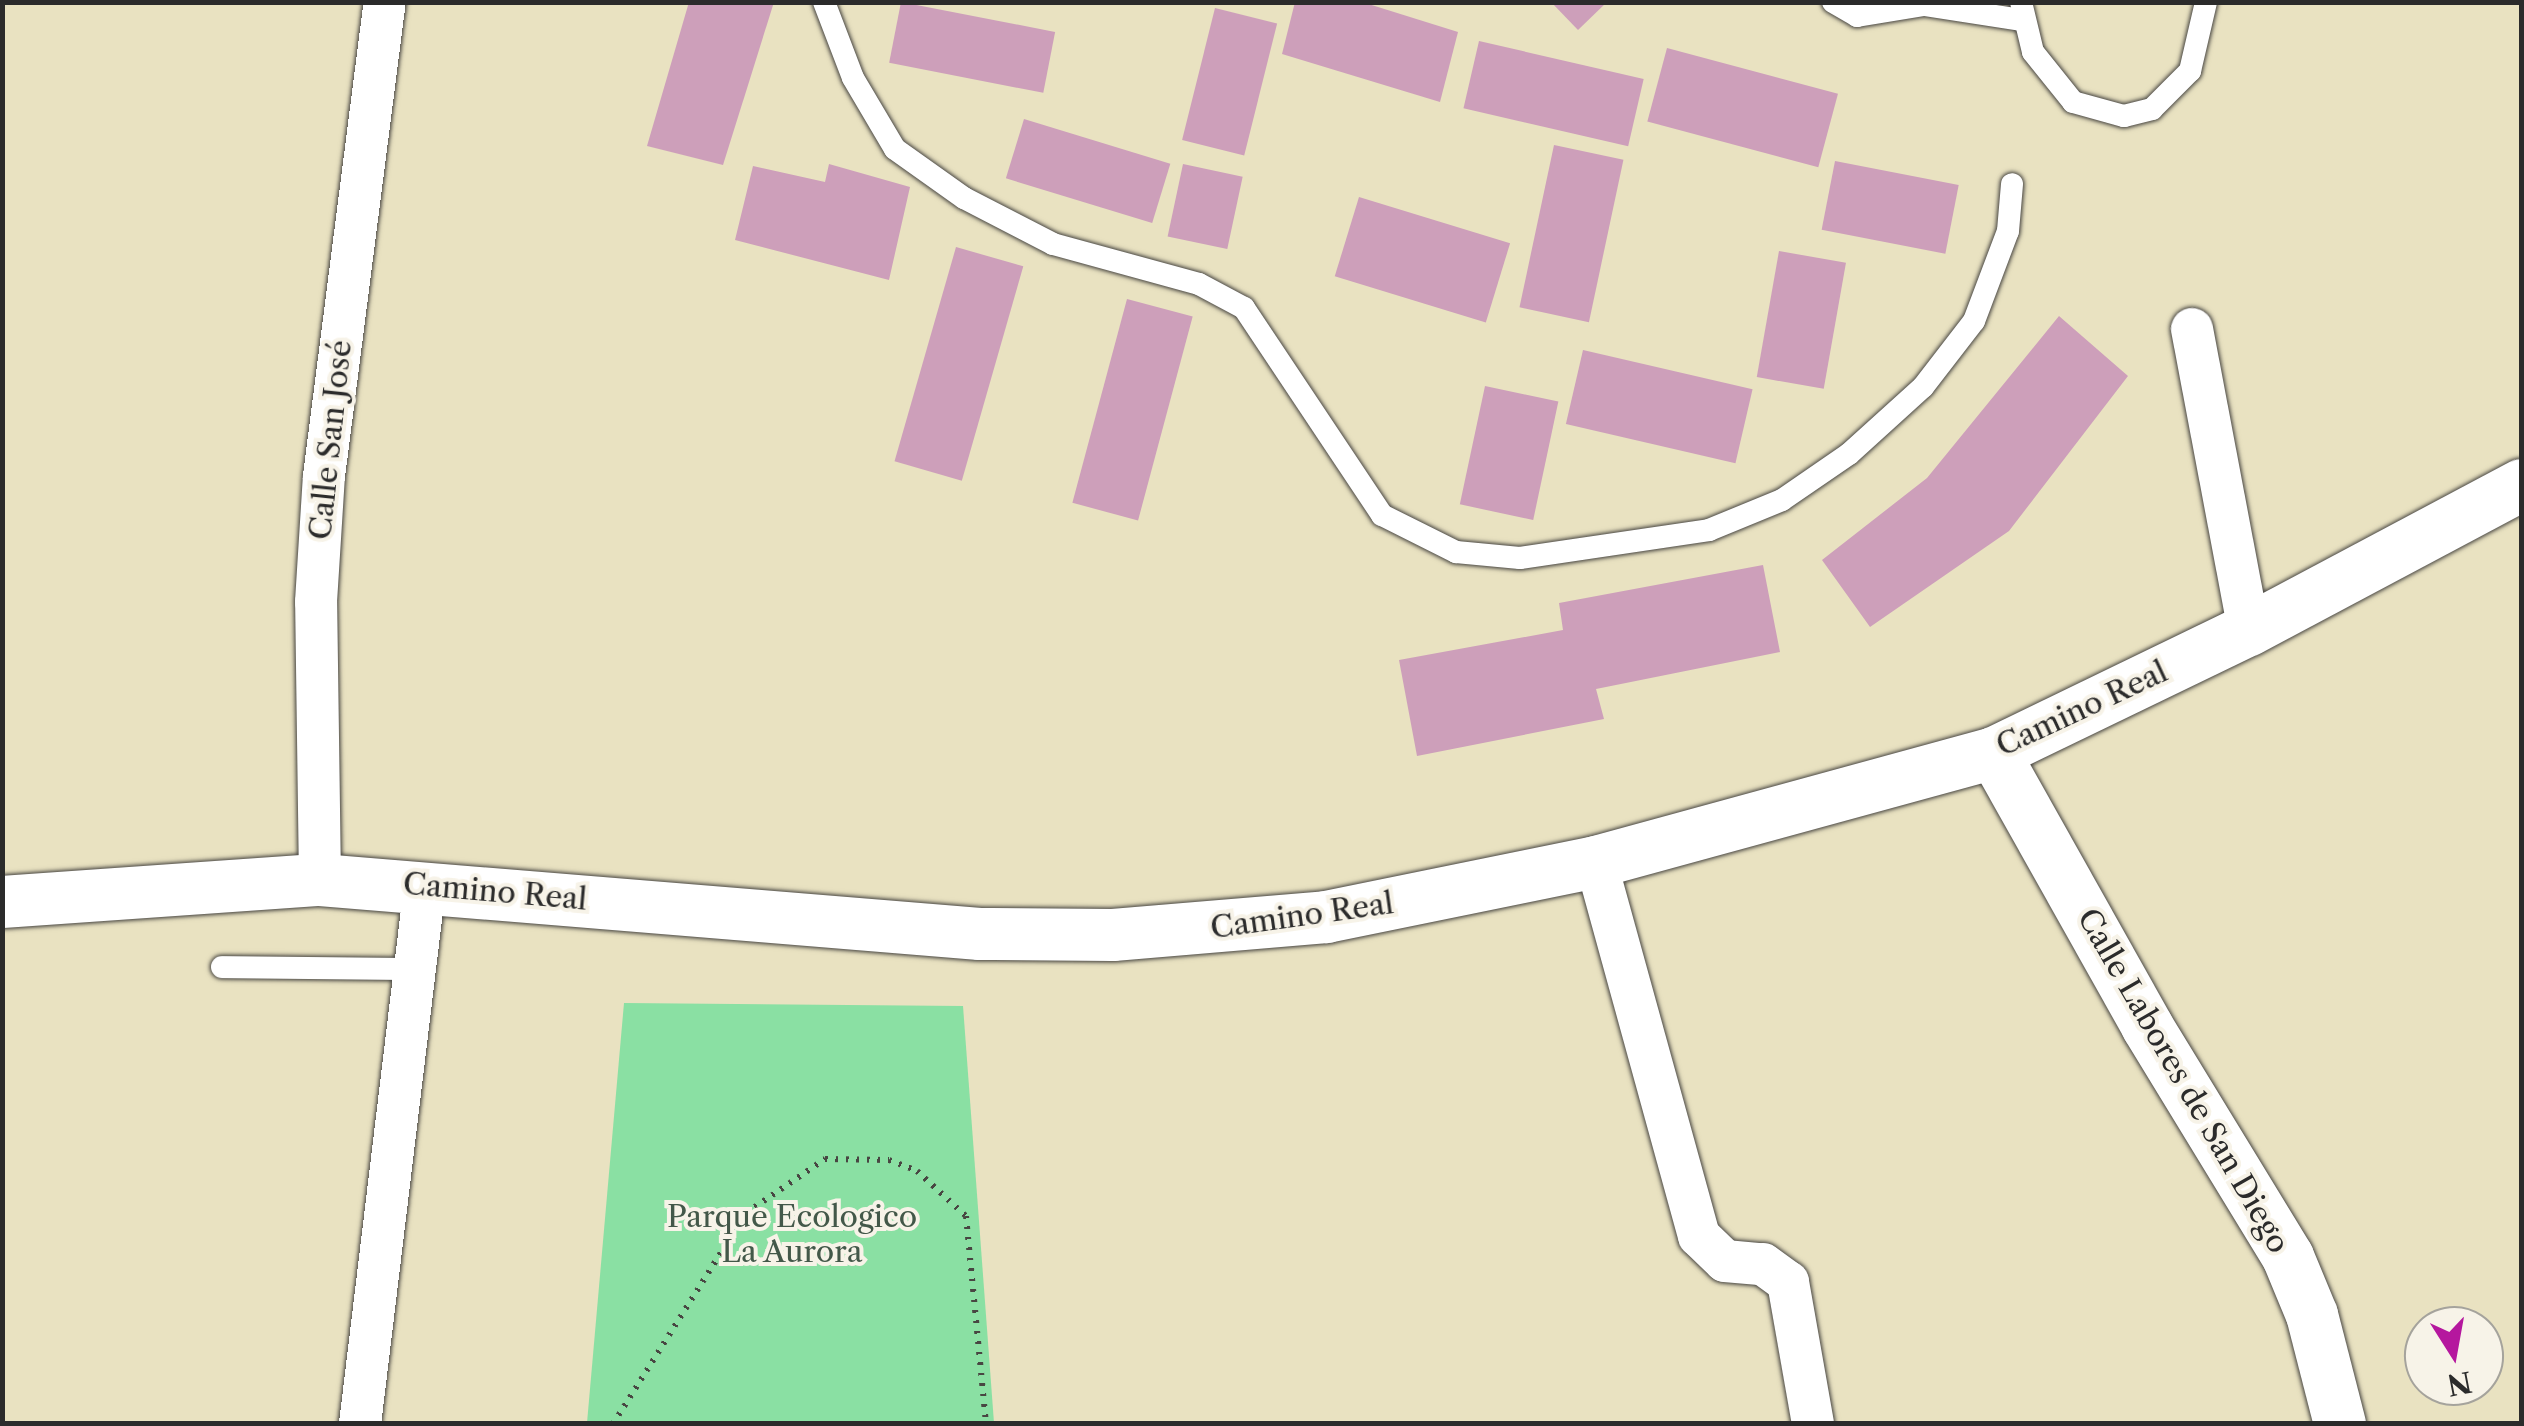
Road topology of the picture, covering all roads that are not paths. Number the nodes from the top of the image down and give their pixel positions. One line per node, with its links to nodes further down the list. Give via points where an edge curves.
1 (385, 2): 13 (street, Calle San José, via 324,476 316,602)
2 (824, 2): 7 (lane, via 854,78 896,148 964,198 1053,244 1199,284 1244,308 1382,515 1456,552 1520,558 1709,530 1782,500 1849,454 1923,387 1974,321 2008,231)
3 (1834, 2): 5 (lane, via 1857,16)
4 (2206, 2): 6 (lane, via 2190,71 2152,109 2124,116 2072,102 2033,52)
5 (1925, 4): 6 (lane)
6 (2021, 11)
7 (2012, 184)
8 (2192, 329): 10 (street)
9 (2522, 485): 10 (street, Camino Real)
10 (2248, 630): 11 (street, Camino Real)
11 (1994, 753): 12 (street, Camino Real); 20 (street, Calle Labores de San Diego, via 2146,1026 2288,1258 2312,1315)
12 (1596, 862): 14 (street, Camino Real, via 1326,918 1113,934 980,934); 19 (street, via 1699,1236 1726,1261 1764,1264 1788,1282)
13 (320, 880): 14 (street, Camino Real); 15 (street, Camino Real)
14 (425, 886): 17 (street)
15 (2, 902)
16 (222, 967): 17 (lane)
17 (419, 969): 18 (street)
18 (360, 1424)
19 (1813, 1424)
20 (2340, 1424)

